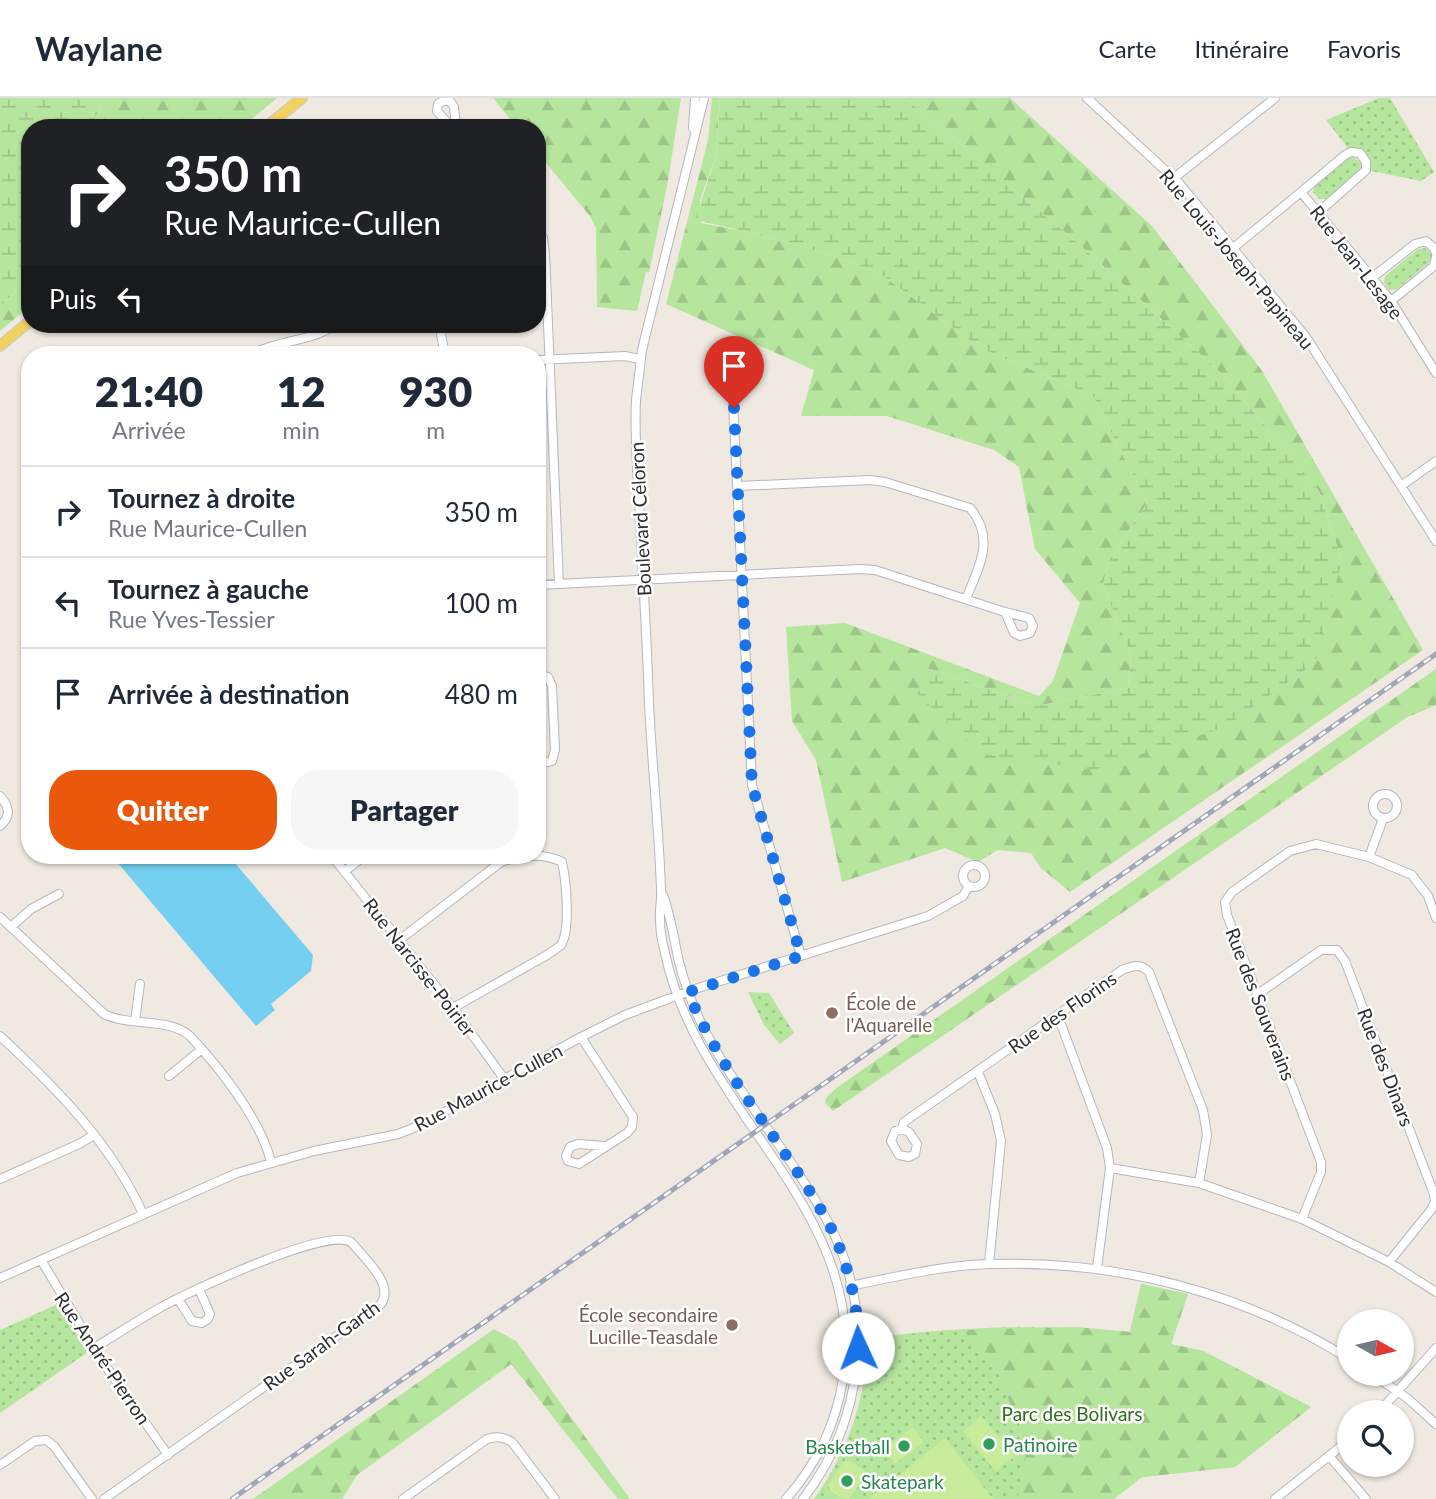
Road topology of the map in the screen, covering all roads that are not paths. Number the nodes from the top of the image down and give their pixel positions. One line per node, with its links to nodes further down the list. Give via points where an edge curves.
1 (302, 98): 6 (main road)
2 (695, 98): 7 (street, Boulevard Céloron)
3 (704, 98): 7 (street, Boulevard Céloron)
4 (1087, 98): 8 (street, Rue Louis-Joseph-Papineau)
5 (1275, 98): 8 (street)
6 (276, 119)
7 (690, 152): 22 (street, Boulevard Céloron)
8 (1174, 178): 11 (street, Rue Louis-Joseph-Papineau)
9 (1301, 192): 10 (street, Rue Jean-Lesage); 10 (street, via 1345,155 1360,153 1366,170); 11 (street, Rue Jean-Lesage)
10 (1319, 212): 13 (street, Rue Jean-Lesage)
11 (1232, 248): 27 (street, Rue Louis-Joseph-Papineau, via 1306,337)
12 (1436, 255): 13 (street, via 1426,242 1415,244); 15 (street, via 1434,266)
13 (1373, 277): 15 (street, Rue Jean-Lesage)
14 (546, 291): 21 (street)
15 (1391, 301): 23 (street, Rue Jean-Lesage)
16 (21, 328): 18 (main road)
17 (319, 333): 19 (street)
18 (0, 346)
19 (273, 346)
20 (546, 359): 21 (street)
21 (549, 359): 22 (street); 31 (street)
22 (640, 359): 30 (street, Boulevard Céloron, via 635,410)
23 (1436, 373)
24 (732, 382): 26 (street)
25 (1436, 461): 27 (street)
26 (738, 486): 29 (street); 33 (street, via 870,480 970,508 979,519 985,541)
27 (1401, 486): 28 (street, Rue Louis-Joseph-Papineau)
28 (1436, 541)
29 (742, 575): 30 (street); 33 (street, via 875,570); 53 (street, via 752,785)
30 (643, 579): 31 (street); 47 (street, Boulevard Céloron)
31 (559, 584): 32 (street)
32 (546, 585)
33 (966, 599): 34 (street)
34 (1005, 612)
35 (546, 676): 36 (street, via 552,686 555,750 552,761)
36 (546, 763)
37 (0, 796): 39 (street, via 8,811)
38 (1383, 818): 41 (street)
39 (0, 825)
40 (546, 856): 58 (street, via 562,862 565,877 566,929 561,945)
41 (1369, 857): 50 (street, Rue des Souverains, via 1412,876 1429,896); 56 (street, Rue des Souverains, via 1316,844 1290,851 1231,892 1225,902 1227,915)
42 (339, 864): 45 (street, Rue Narcisse-Poirier)
43 (354, 864): 45 (street)
44 (498, 864): 52 (street)
45 (345, 871): 52 (street, Rue Narcisse-Poirier)
46 (969, 886): 53 (street, Rue Maurice-Cullen, via 963,896 928,916)
47 (661, 892): 55 (street, Boulevard Céloron, via 672,918); 57 (street, Boulevard Céloron, via 662,939)
48 (59, 894): 51 (street, via 31,909)
49 (0, 917): 51 (street)
50 (1436, 918)
51 (11, 927): 60 (street, via 104,1014)
52 (398, 941): 58 (street, Rue Narcisse-Poirier)
53 (801, 956): 55 (street, Rue Maurice-Cullen)
54 (140, 984): 60 (street)
55 (688, 992): 57 (street, Rue Maurice-Cullen); 81 (street, Boulevard Céloron, via 717,1052 825,1217)
56 (1258, 994): 75 (street, Rue des Souverains, via 1321,1162); 77 (street, Rue des Dinars, via 1321,950 1336,950 1345,961 1434,1194 1431,1210)
57 (676, 996): 62 (street, Rue Maurice-Cullen); 83 (street, Boulevard Céloron, via 707,1060 816,1228)
58 (453, 1008): 66 (street, Rue Narcisse-Poirier)
59 (1058, 1016): 64 (street, Rue des Florins); 71 (street, via 1107,1148); 73 (street, Rue des Florins, via 1122,970 1144,966 1203,1110 1207,1135)
60 (135, 1021): 63 (street, via 180,1029)
61 (0, 1036): 68 (street)
62 (581, 1037): 66 (street, Rue Maurice-Cullen); 69 (street, via 633,1117 628,1133)
63 (202, 1049): 65 (street); 70 (street, via 251,1115)
64 (978, 1072): 67 (street, Rue des Florins, via 904,1122); 78 (street, via 1001,1141)
65 (169, 1076)
66 (505, 1080): 70 (street, Rue Maurice-Cullen, via 411,1130)
67 (902, 1129)
68 (94, 1135): 72 (street); 74 (street, via 122,1172)
69 (605, 1146)
70 (271, 1162): 74 (street, Rue Maurice-Cullen, via 214,1181)
71 (1110, 1168): 73 (street); 79 (street)
72 (0, 1178)
73 (1199, 1183): 75 (street)
74 (143, 1214): 76 (street, Rue Maurice-Cullen)
75 (1302, 1219): 77 (street)
76 (41, 1260): 80 (street, Rue Maurice-Cullen); 86 (street, Rue André-Pierron)
77 (1389, 1262): 84 (street)
78 (989, 1264): 79 (street); 81 (street)
79 (1097, 1268): 88 (street, via 1191,1287 1278,1320)
80 (0, 1278)
81 (852, 1286): 83 (street); 102 (street, Boulevard Céloron, via 859,1339 851,1401 831,1457)
82 (199, 1289): 85 (street, Rue Sarah-Garth); 85 (street, via 210,1314 202,1323 192,1321); 94 (street, Rue Sarah-Garth, via 281,1254 340,1238 351,1242 386,1292 378,1307)
83 (840, 1289): 101 (street, Boulevard Céloron, via 846,1344 838,1405 815,1459)
84 (1436, 1292)
85 (178, 1298): 86 (street, Rue Sarah-Garth)
86 (94, 1348): 94 (street, Rue André-Pierron)
87 (1436, 1348): 90 (street)
88 (1337, 1352)
89 (1390, 1386): 90 (street)
90 (1397, 1391): 91 (street); 92 (street)
91 (1389, 1400)
92 (1436, 1424)
93 (1337, 1451): 95 (street)
94 (168, 1455): 98 (street, Rue Sarah-Garth)
95 (1331, 1457): 103 (street); 104 (street)
96 (0, 1465): 97 (street, via 34,1441 46,1440)
97 (92, 1499)
98 (104, 1499)
99 (403, 1499): 100 (street, via 495,1437 512,1441)
100 (555, 1499)
101 (786, 1499)
102 (803, 1499)
103 (1275, 1499)
104 (1366, 1499)

